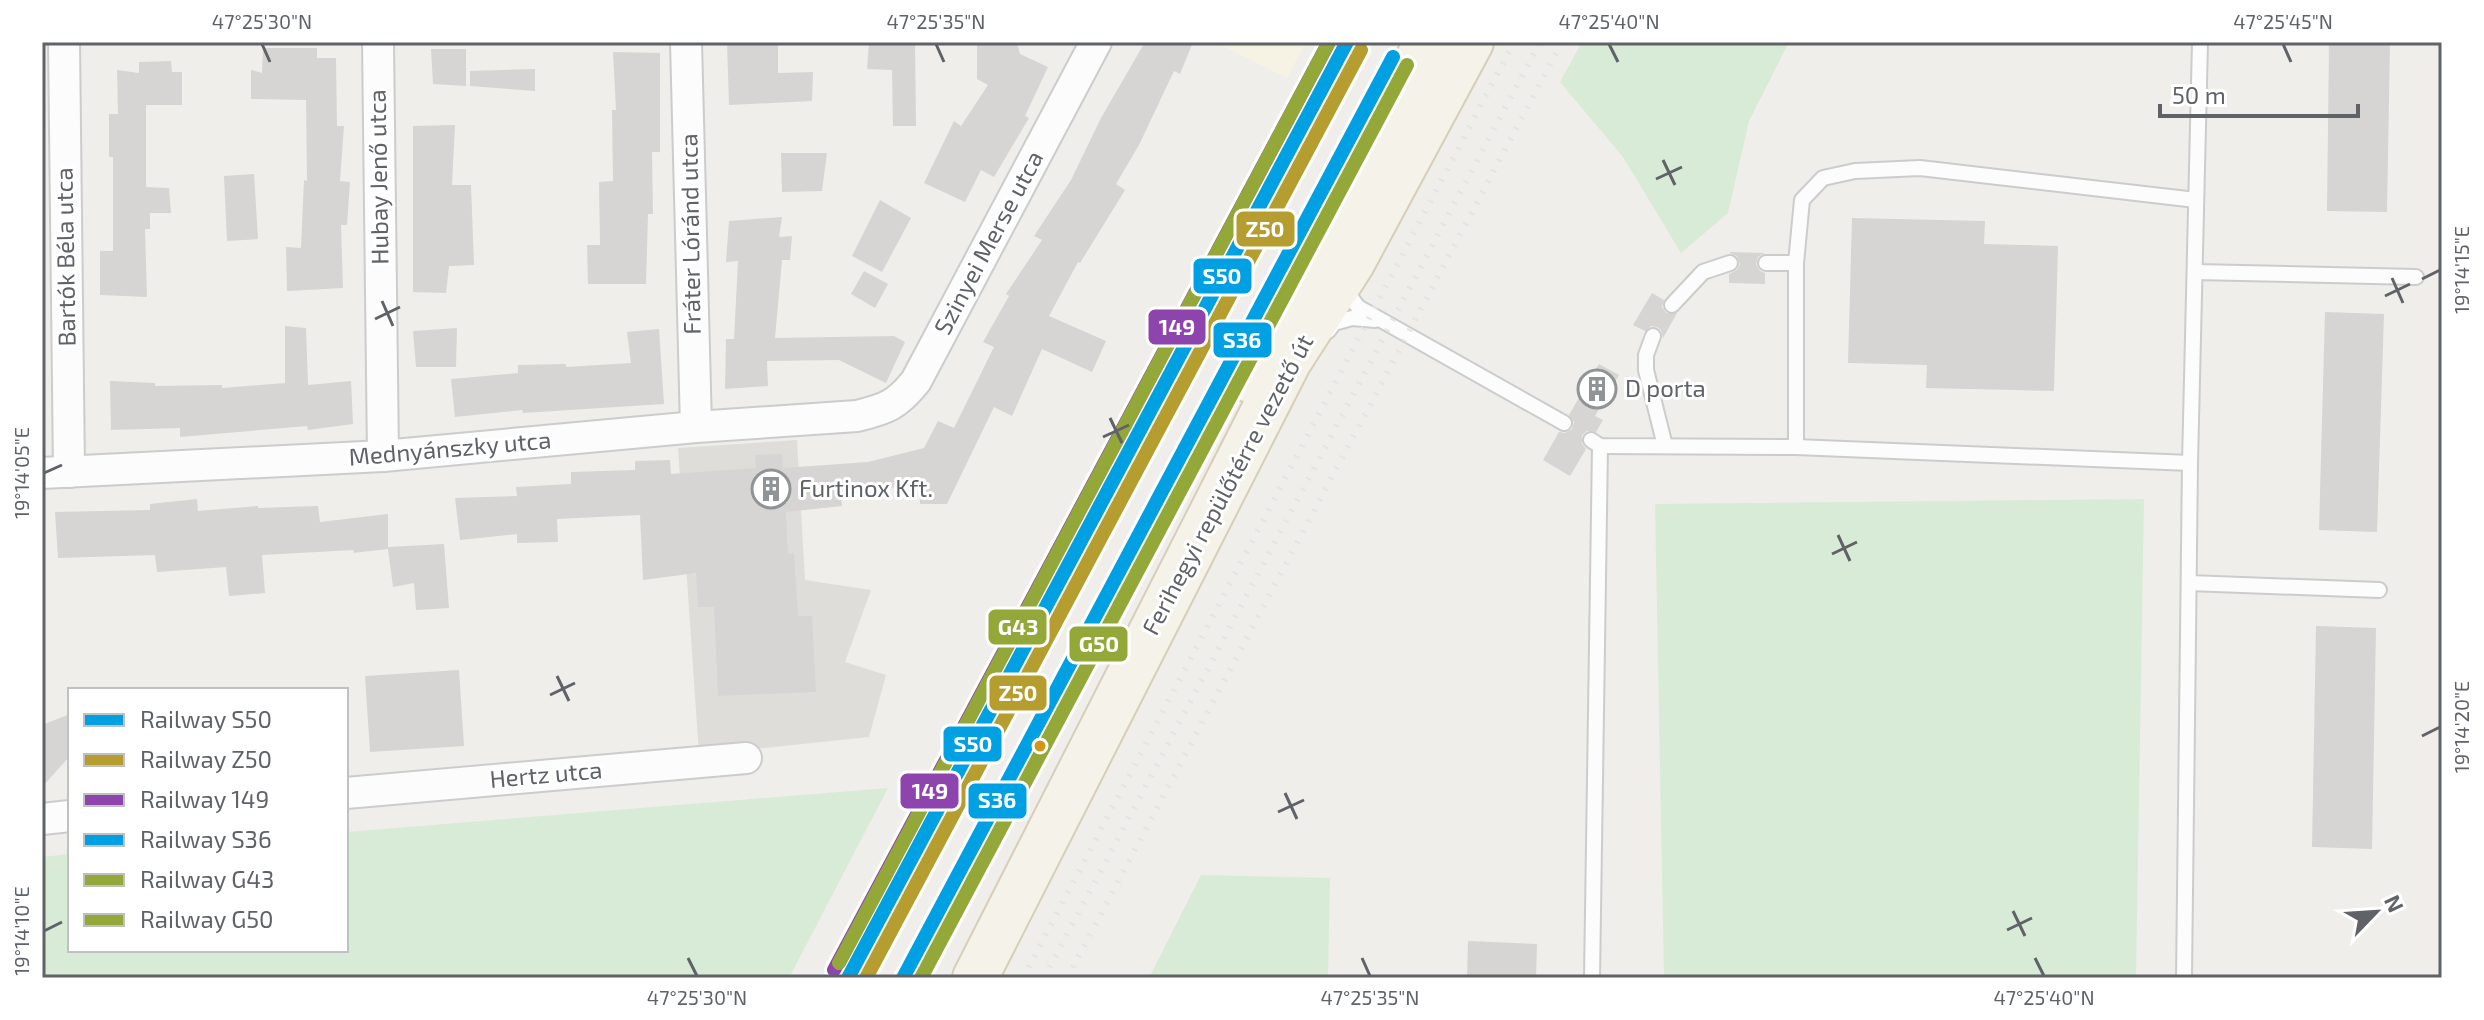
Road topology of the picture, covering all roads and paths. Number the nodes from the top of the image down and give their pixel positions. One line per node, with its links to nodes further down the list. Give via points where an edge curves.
1 (64, 42): 28 (street, Bartók Béla utca)
2 (378, 42): 25 (street, Hubay Jenő utca)
3 (686, 42): 22 (street, Fráter Lóránd utca)
4 (1096, 42): 20 (street, Szinyei Merse utca, via 916,381 901,400)
5 (1427, 42): 18 (main road, Ferihegyi repülőtérre vezető út)
6 (1471, 42): 14 (main road, Ferihegyi repülőtérre vezető út)
7 (2200, 42): 8 (lane)
8 (2196, 200): 11 (lane, via 1920,168 1855,171 1823,178 1802,200); 12 (lane)
9 (1730, 263): 15 (lane, via 1703,272)
10 (1766, 263): 11 (lane)
11 (1796, 263): 24 (lane)
12 (2195, 272): 13 (lane); 27 (lane)
13 (2416, 277)
14 (1334, 301): 16 (lane); 16 (lane, via 1334,323 1352,318); 18 (lane); 26 (main road, Ferihegyi repülőtérre vezető út, via 1289,361)
15 (1672, 305)
16 (1387, 322): 21 (lane)
17 (1653, 336): 23 (lane, via 1646,370)
18 (1264, 347): 35 (main road, Ferihegyi repülőtérre vezető út)
19 (1280, 415): 26 (lane)
20 (857, 416): 22 (street, Mednyánszky utca)
21 (1564, 423)
22 (696, 427): 25 (street, Mednyánszky utca)
23 (1665, 446): 24 (lane); 37 (lane, via 1596,443)
24 (1796, 447): 27 (lane)
25 (383, 456): 28 (street, Mednyánszky utca)
26 (1237, 463): 36 (main road, Ferihegyi repülőtérre vezető út)
27 (2190, 463): 29 (lane)
28 (56, 472)
29 (2189, 583): 30 (lane); 38 (lane)
30 (2379, 590)
31 (746, 758): 32 (street, Hertz utca)
32 (348, 793)
33 (68, 816): 34 (street)
34 (42, 819)
35 (943, 978)
36 (975, 978)
37 (1592, 978)
38 (2184, 978)

